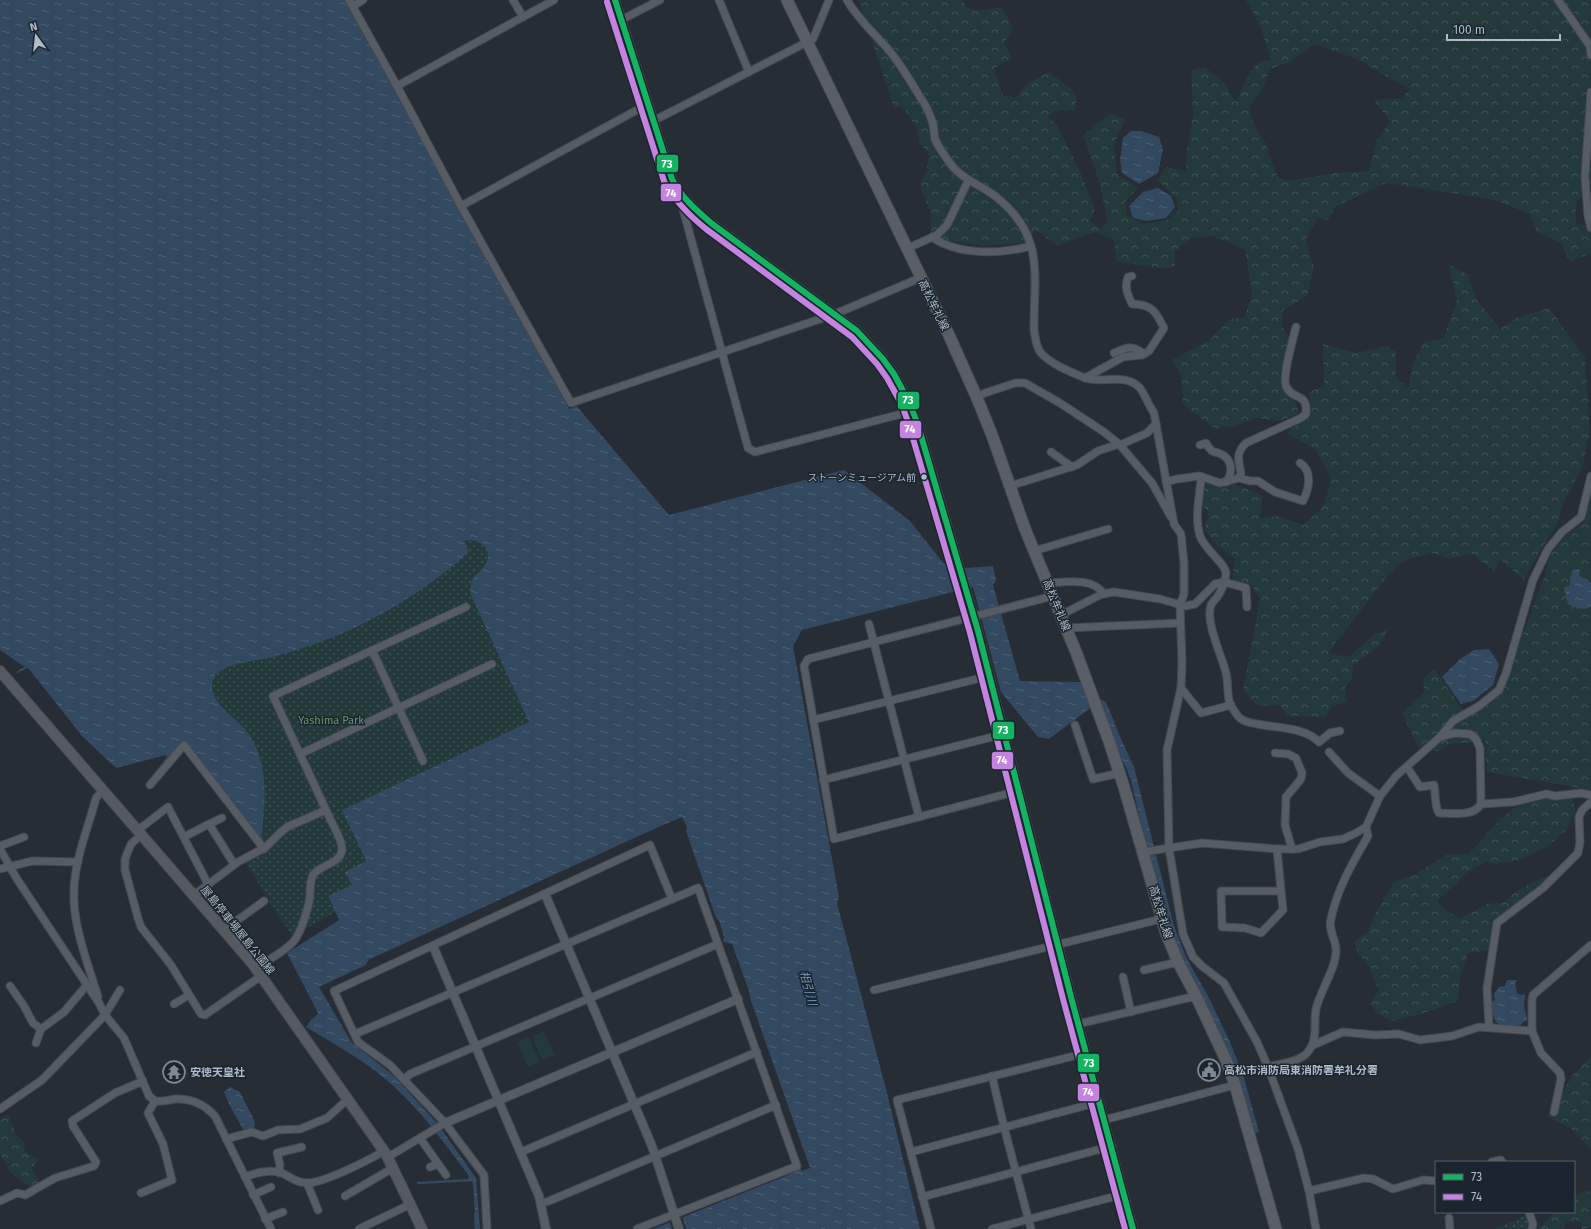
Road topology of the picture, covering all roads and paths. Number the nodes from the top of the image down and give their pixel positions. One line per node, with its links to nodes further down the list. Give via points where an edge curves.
1 (363, 0): 11 (street)
2 (513, 0): 12 (street)
3 (554, 0): 12 (street)
4 (615, 0): 13 (street)
5 (660, 0): 13 (street)
6 (719, 0): 16 (street)
7 (787, 0): 14 (main road, 高松牟礼線)
8 (829, 0): 14 (street, via 813,39)
9 (847, 0): 21 (street, via 855,14 887,48 920,96 927,108 938,145 953,167)
10 (1558, 0): 15 (street, via 1590,46)
11 (351, 3): 17 (street)
12 (523, 17): 17 (street)
13 (621, 20): 19 (street)
14 (807, 42): 16 (street); 27 (main road, 高松牟礼線)
15 (1591, 55)
16 (749, 72): 20 (street)
17 (397, 86): 23 (street)
18 (1591, 92): 24 (street, via 1585,176)
19 (648, 104): 20 (street); 23 (street)
20 (653, 121): 22 (street)
21 (968, 181): 25 (street, via 947,225); 26 (street, via 982,186 1009,208 1020,221)
22 (678, 191): 30 (street, via 698,213); 32 (street)
23 (462, 206): 32 (street, via 571,403)
24 (1591, 228)
25 (932, 237): 26 (street, via 941,244 962,249 1005,251); 27 (street)
26 (1031, 246): 35 (street, via 1035,276 1034,329 1038,345 1049,359)
27 (906, 249): 29 (main road, 高松牟礼線)
28 (1132, 276): 34 (street, via 1128,277 1126,282 1126,292 1132,304 1152,309 1164,328 1150,351)
29 (920, 278): 30 (street); 36 (main road, 高松牟礼線)
30 (835, 314): 32 (street); 37 (street, via 857,331 883,359 894,374)
31 (1296, 327): 46 (street, via 1285,385 1289,391 1304,399 1307,405 1306,414 1246,443 1239,450)
32 (722, 352): 37 (street, via 748,448 755,452)
33 (1114, 352): 34 (street, via 1128,347)
34 (1144, 354): 35 (street, via 1123,357)
35 (1085, 378): 38 (street, via 1123,379 1132,382 1140,388 1154,413)
36 (976, 396): 39 (street, via 1015,383 1025,383 1060,403); 49 (main road, 高松牟礼線)
37 (913, 411): 61 (street, via 966,591)
38 (1156, 424): 39 (street, via 1147,433); 47 (street)
39 (1120, 445): 43 (street, via 1098,451); 50 (street, via 1152,483)
40 (1200, 446): 48 (street, via 1206,443 1213,452 1226,458 1232,471)
41 (1051, 452): 43 (street)
42 (1300, 463): 46 (street, via 1306,466 1309,476 1303,501 1275,492 1258,481)
43 (1072, 467): 49 (street)
44 (1591, 476): 78 (street, via 1581,517 1562,532 1548,549 1533,580 1499,690 1479,706 1453,721)
45 (1201, 477): 47 (street, via 1177,478); 48 (street, via 1220,483); 53 (street, via 1200,500 1197,505 1200,537 1226,572)
46 (1239, 478): 48 (street)
47 (1166, 482): 50 (street)
48 (1226, 482)
49 (1010, 486): 52 (main road, 高松牟礼線)
50 (1174, 524): 57 (street, via 1181,534 1184,563 1184,594)
51 (1108, 529): 52 (street)
52 (1034, 551): 54 (main road, 高松牟礼線)
53 (1224, 582): 57 (street, via 1215,584 1195,604); 59 (street, via 1246,588); 72 (street, via 1211,606 1210,618 1227,674)
54 (1048, 583): 55 (street, via 1071,581 1088,584 1101,589); 56 (main road, 高松牟礼線)
55 (1104, 594): 57 (street, via 1128,593); 60 (street)
56 (1053, 596): 60 (main road, 高松牟礼線); 61 (street)
57 (1180, 605): 62 (street)
58 (466, 607): 66 (street)
59 (1247, 607)
60 (1061, 615): 64 (main road, 高松牟礼線)
61 (977, 617): 65 (street); 69 (street)
62 (1180, 623): 64 (street); 70 (street)
63 (869, 624): 65 (street)
64 (1066, 628): 85 (main road, 高松牟礼線)
65 (874, 643): 71 (street); 74 (street, via 808,659 804,666)
66 (372, 650): 73 (street); 81 (street, via 273,696)
67 (492, 664): 73 (street)
68 (2, 676): 88 (main road, 屋島停車場屋島公園線)
69 (989, 676): 71 (street); 77 (street)
70 (1180, 688): 72 (street, via 1200,713); 103 (street, via 1167,750)
71 (888, 701): 74 (street); 82 (street)
72 (1231, 705): 76 (street, via 1239,718 1249,723 1298,730 1314,736 1319,742 1330,733)
73 (398, 708): 81 (street); 83 (street)
74 (813, 720): 86 (street)
75 (1074, 725): 85 (street, via 1093,779)
76 (1340, 731)
77 (1004, 734): 82 (street); 89 (street)
78 (1440, 737): 84 (street); 93 (street, via 1455,733 1470,734 1476,739 1480,748)
79 (1329, 752): 91 (street, via 1348,773)
80 (1275, 753): 106 (street, via 1288,754 1296,758 1302,773 1286,797 1285,825)
81 (300, 754): 94 (street)
82 (904, 759): 86 (street); 95 (street)
83 (423, 761)
84 (1407, 767): 91 (street); 93 (street, via 1420,787 1434,785 1436,809 1439,813 1471,812 1478,810)
85 (1120, 773): 107 (main road, 高松牟礼線)
86 (823, 780): 95 (street, via 834,839)
87 (150, 785): 104 (street, via 184,745)
88 (103, 790): 99 (main road, 屋島停車場屋島公園線); 108 (street, via 96,798)
89 (1018, 791): 95 (street); 122 (street)
90 (1591, 795): 93 (street, via 1546,794 1513,802)
91 (1380, 796): 98 (street)
92 (1591, 802): 143 (street, via 1582,810 1579,818 1578,853 1543,888 1497,923 1487,988)
93 (1482, 804)
94 (326, 810): 104 (street, via 287,827); 127 (street, via 342,847 340,855 334,862 314,874 310,884 308,906 295,939)
95 (919, 817)
96 (222, 818): 97 (street)
97 (209, 824): 101 (street); 109 (street)
98 (1366, 827): 106 (street, via 1343,839); 148 (street, via 1368,836 1344,879 1330,920 1336,948 1316,1010)
99 (140, 832): 101 (street, via 168,807); 115 (main road, 屋島停車場屋島公園線); 134 (street, via 131,844 125,859 125,870 138,918 144,931)
100 (24, 837): 102 (street)
101 (184, 837): 112 (street)
102 (0, 847): 110 (street)
103 (1169, 848): 105 (street, via 1202,843); 107 (street); 153 (street, via 1182,934 1187,946 1202,966 1224,983)
104 (264, 849): 109 (street)
105 (1277, 849): 106 (street); 113 (street)
106 (1292, 849)
107 (1143, 852): 118 (main road, 高松牟礼線)
108 (78, 862): 110 (street, via 32,861 13,864); 138 (street, via 74,891 76,917)
109 (234, 864): 112 (street)
110 (10, 867): 111 (street); 129 (street)
111 (0, 869)
112 (208, 884): 115 (street)
113 (1281, 891): 113 (street, via 1283,910 1261,933 1245,928 1222,927 1221,891)
114 (545, 894): 116 (street, via 650,845); 120 (street); 124 (street)
115 (194, 895): 119 (main road, 屋島停車場屋島公園線)
116 (672, 899): 120 (street); 121 (street, via 698,888)
117 (264, 901): 119 (street)
118 (1162, 920): 122 (street); 125 (main road, 高松牟礼線)
119 (224, 930): 127 (main road, 屋島停車場屋島公園線)
120 (566, 944): 133 (street); 136 (street)
121 (718, 944): 136 (street); 137 (street)
122 (1057, 945): 132 (street); 142 (street)
123 (1591, 945): 145 (street, via 1533,995)
124 (433, 946): 133 (street); 146 (street, via 334,991)
125 (1178, 962): 126 (street); 135 (main road, 高松牟礼線)
126 (1144, 970)
127 (259, 972): 134 (street, via 205,1015 201,1014); 158 (main road, 屋島停車場屋島公園線)
128 (1123, 977): 140 (street)
129 (87, 985): 138 (street); 144 (street, via 64,1012)
130 (10, 986): 144 (street, via 33,1022)
131 (120, 990): 141 (street)
132 (874, 990)
133 (453, 992): 146 (street); 149 (street)
134 (189, 995): 139 (street)
135 (1196, 996): 140 (street); 157 (main road, 高松牟礼線)
136 (590, 998): 149 (street); 150 (street)
137 (738, 999): 150 (street); 151 (street)
138 (99, 1002): 141 (street)
139 (174, 1004)
140 (1131, 1012): 142 (street)
141 (106, 1015): 156 (street, via 124,1038); 164 (street, via 42,1080)
142 (1078, 1024): 152 (street)
143 (1490, 1027): 145 (street); 148 (street, via 1479,1027 1452,1036 1420,1040 1399,1034 1343,1032)
144 (41, 1029): 147 (street)
145 (1532, 1031): 165 (street, via 1541,1053 1560,1073)
146 (354, 1034): 155 (street, via 358,1042 386,1062)
147 (36, 1043)
148 (1313, 1045): 153 (street, via 1301,1057)
149 (476, 1046): 155 (street, via 410,1074); 159 (street)
150 (612, 1052): 159 (street); 162 (street)
151 (757, 1052): 162 (street); 163 (street)
152 (1086, 1053): 154 (street); 161 (street)
153 (1268, 1067): 187 (street, via 1298,1150)
154 (992, 1076): 168 (street); 174 (street, via 897,1100)
155 (404, 1080): 167 (street)
156 (143, 1081): 160 (street, via 149,1096); 193 (street, via 115,1093 72,1121 96,1162 94,1166 55,1178 26,1195 17,1192)
157 (1236, 1085): 166 (street); 214 (main road, 高松牟礼線)
158 (348, 1099): 170 (street, via 327,1118 300,1129 278,1130 263,1136 252,1132); 175 (main road, 屋島停車場屋島公園線)
159 (498, 1100): 167 (street); 173 (street)
160 (156, 1101): 170 (street, via 186,1099 199,1103 215,1116); 188 (street, via 148,1113 163,1144 172,1180)
161 (1099, 1102): 166 (street); 168 (street)
162 (634, 1104): 173 (street); 176 (street)
163 (776, 1105): 176 (street); 199 (street, via 797,1166)
164 (0, 1109)
165 (1554, 1112)
166 (1104, 1120): 171 (street)
167 (442, 1124): 169 (street); 206 (street, via 484,1175)
168 (1004, 1127): 174 (street); 181 (street)
169 (420, 1138): 175 (street); 177 (street)
170 (226, 1139): 183 (street)
171 (1112, 1146): 181 (street); 189 (street)
172 (302, 1147): 180 (street, via 277,1153)
173 (521, 1152): 194 (street)
174 (911, 1152): 192 (street)
175 (386, 1154): 179 (main road, 屋島停車場屋島公園線); 185 (street, via 337,1175)
176 (656, 1156): 194 (street); 199 (street)
177 (438, 1164): 178 (street); 182 (street)
178 (430, 1167)
179 (393, 1168): 191 (street); 195 (main road, 屋島停車場屋島公園線)
180 (280, 1172): 183 (street, via 266,1171); 185 (street, via 290,1179)
181 (1015, 1172): 192 (street); 202 (street)
182 (446, 1175)
183 (245, 1178): 190 (street)
184 (1435, 1181): 187 (street, via 1423,1180 1393,1189 1373,1179 1364,1178)
185 (307, 1183): 196 (street)
186 (271, 1187): 190 (street)
187 (1309, 1191): 215 (street)
188 (141, 1193)
189 (1124, 1194): 202 (street); 213 (street)
190 (253, 1195): 201 (street)
191 (345, 1196)
192 (922, 1197): 210 (street)
193 (0, 1201)
194 (542, 1203): 207 (street)
195 (411, 1204): 204 (street); 205 (main road, 屋島停車場屋島公園線)
196 (318, 1210)
197 (283, 1212): 201 (street)
198 (1529, 1213): 217 (street)
199 (675, 1216): 208 (street); 209 (street)
200 (1449, 1218): 216 (street)
201 (265, 1220): 203 (street)
202 (1028, 1220): 211 (street); 212 (street)
203 (271, 1229)
204 (359, 1229)
205 (422, 1229)
206 (487, 1229)
207 (546, 1229)
208 (637, 1229)
209 (679, 1229)
210 (931, 1229)
211 (992, 1229)
212 (1031, 1229)
213 (1133, 1229)
214 (1276, 1229)
215 (1316, 1229)
216 (1450, 1229)
217 (1532, 1229)

